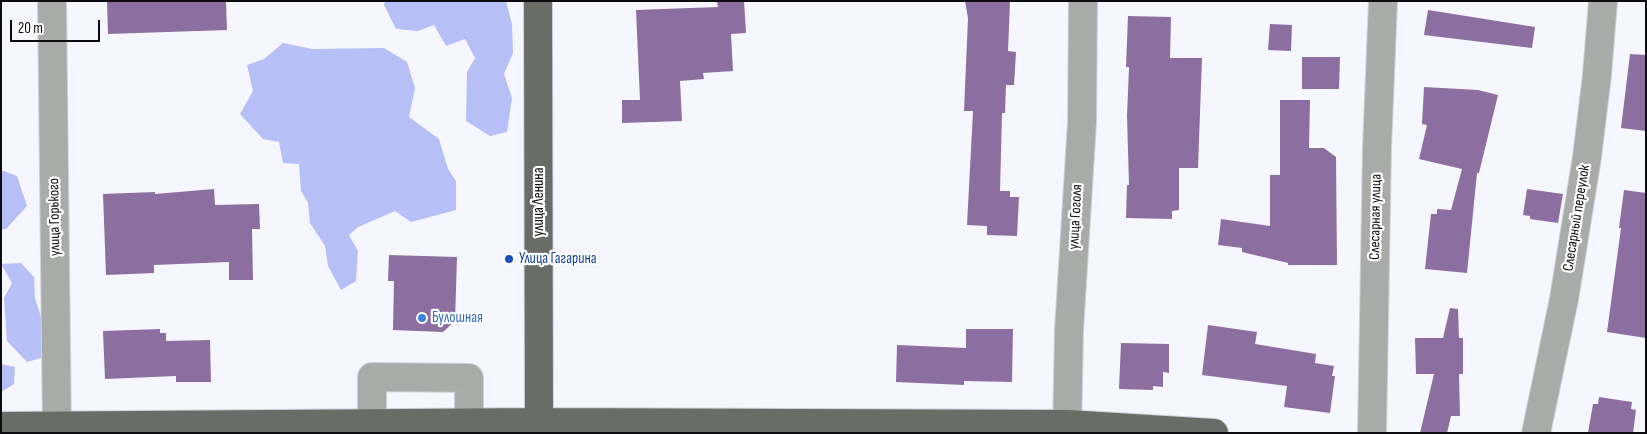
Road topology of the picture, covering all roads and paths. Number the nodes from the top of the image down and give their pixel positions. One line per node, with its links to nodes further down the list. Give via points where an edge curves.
1 (52, 1): 11 (street, улица Горького)
2 (538, 1): 9 (main road, улица Ленина)
3 (1083, 1): 10 (street, улица Гоголя, via 1082,122 1069,330)
4 (1383, 1): 13 (street, Слесарная улица)
5 (1603, 1): 14 (street, Слесарный переулок, via 1587,157 1564,299)
6 (372, 423): 7 (main road); 7 (street, via 372,378 469,378); 11 (main road)
7 (469, 423): 9 (main road)
8 (1, 426): 11 (main road)
9 (538, 427): 10 (main road)
10 (1067, 428): 12 (main road)
11 (57, 429)
12 (1214, 433)
13 (1372, 433)
14 (1536, 433)

